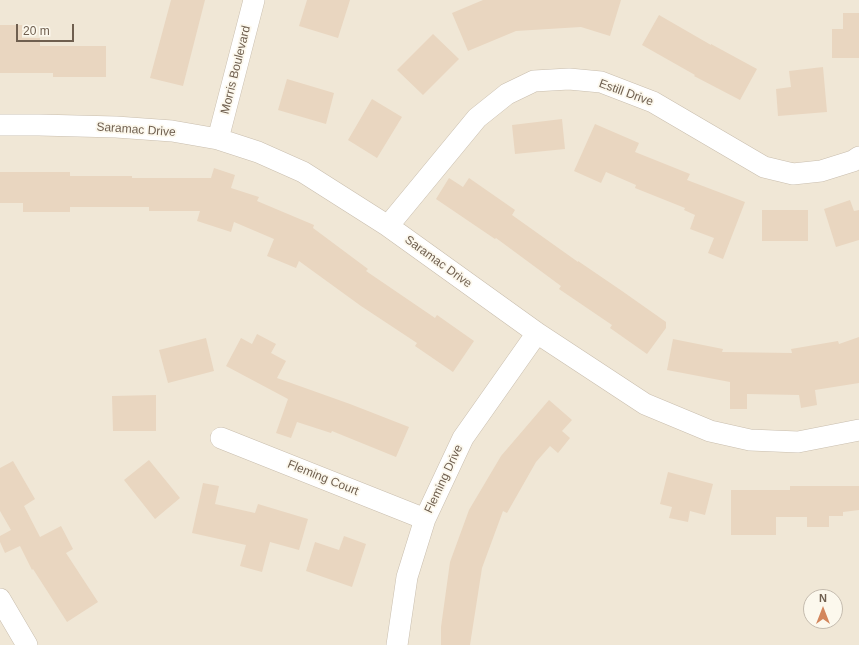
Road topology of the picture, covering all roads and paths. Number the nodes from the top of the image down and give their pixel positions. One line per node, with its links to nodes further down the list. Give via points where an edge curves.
1 (254, 0): 3 (street, Morris Boulevard)
2 (0, 125): 3 (street, Saramac Drive, via 172,131)
3 (218, 139): 5 (street, Saramac Drive, via 258,152 303,172)
4 (859, 156): 5 (street, Estill Drive, via 853,161 821,171 793,174 764,167 653,102 601,82 569,78 534,81 507,94 477,118)
5 (388, 226): 6 (street, Saramac Drive)
6 (537, 333): 7 (street, Saramac Drive, via 645,404 710,431 750,440 798,442); 9 (street, Fleming Drive, via 463,438)
7 (859, 430)
8 (221, 438): 9 (street, Fleming Court)
9 (425, 519): 12 (street, Fleming Drive, via 407,577)
10 (0, 599): 11 (street)
11 (27, 645)
12 (397, 645)

